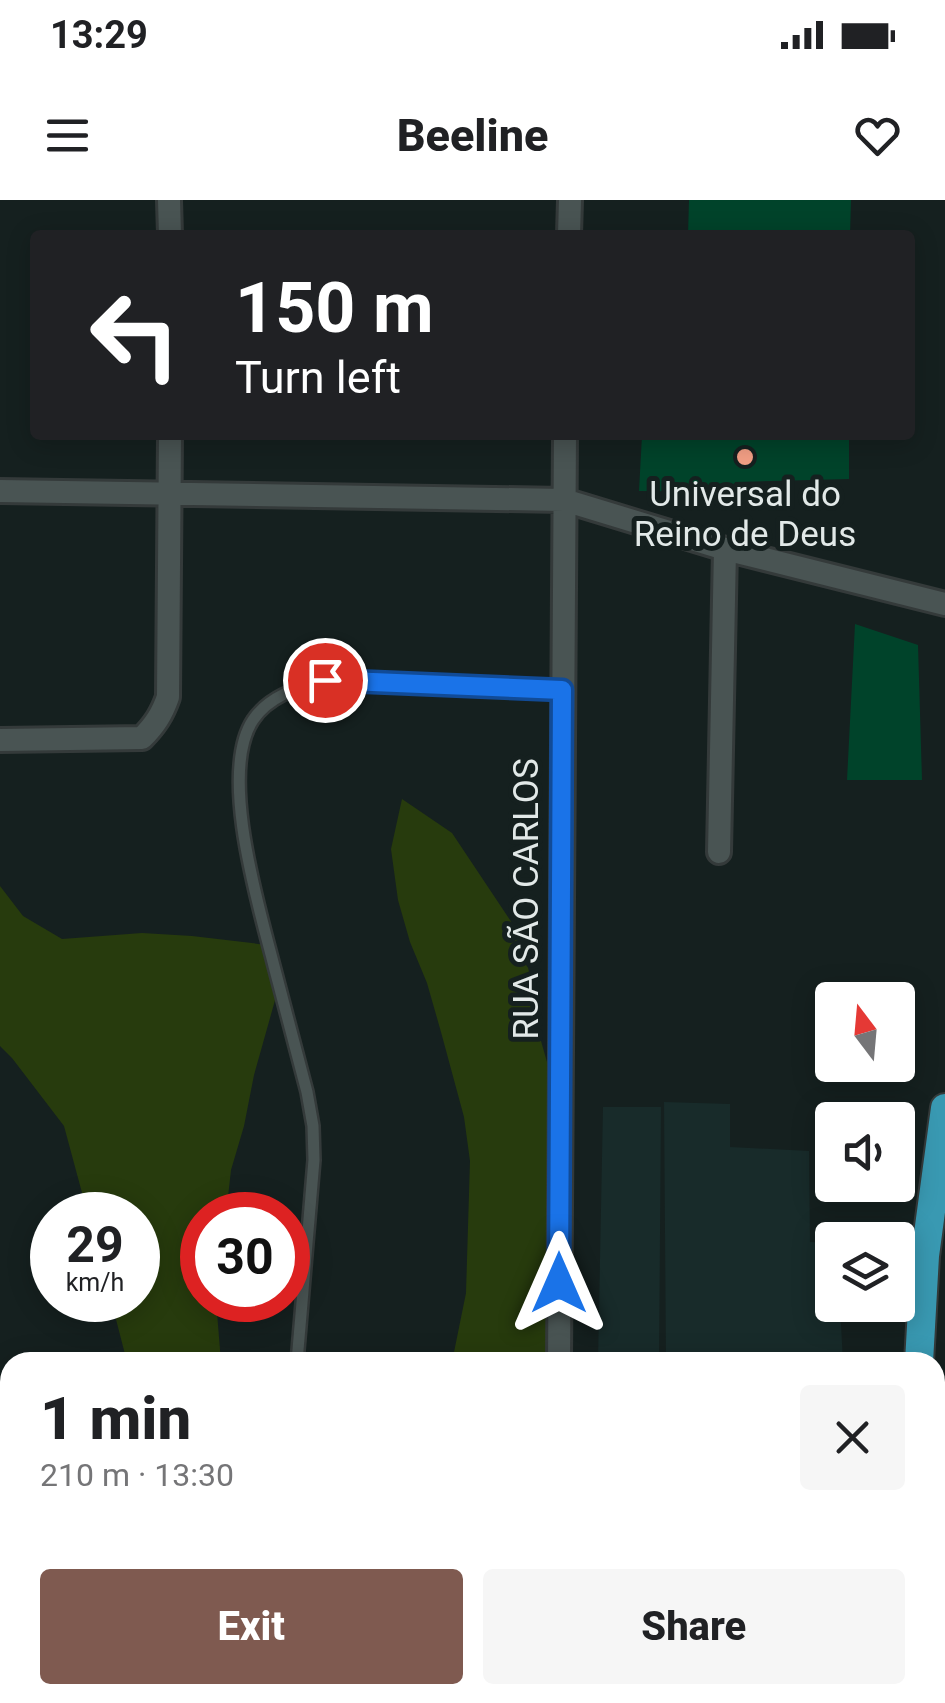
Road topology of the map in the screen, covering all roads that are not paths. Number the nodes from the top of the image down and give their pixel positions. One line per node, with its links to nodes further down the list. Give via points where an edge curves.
1 (170, 200): 3 (street)
2 (570, 200): 4 (street)
3 (170, 230)
4 (569, 230)
5 (170, 440): 8 (street)
6 (565, 440): 9 (street, RUA SÃO CARLOS)
7 (0, 492): 8 (street)
8 (171, 495): 9 (street); 13 (street, via 168,697 156,725 142,738)
9 (564, 500): 10 (street); 12 (street, RUA SÃO CARLOS)
10 (725, 549): 11 (street); 14 (street)
11 (945, 604)
12 (562, 690): 18 (lane, via 325,680 267,703 252,722 242,748 240,799 247,859 313,1126); 19 (street, RUA SÃO CARLOS)
13 (0, 740)
14 (719, 852)
15 (945, 1108): 17 (main road)
16 (945, 1262): 17 (main road)
17 (919, 1350)
18 (298, 1352)
19 (559, 1352)

